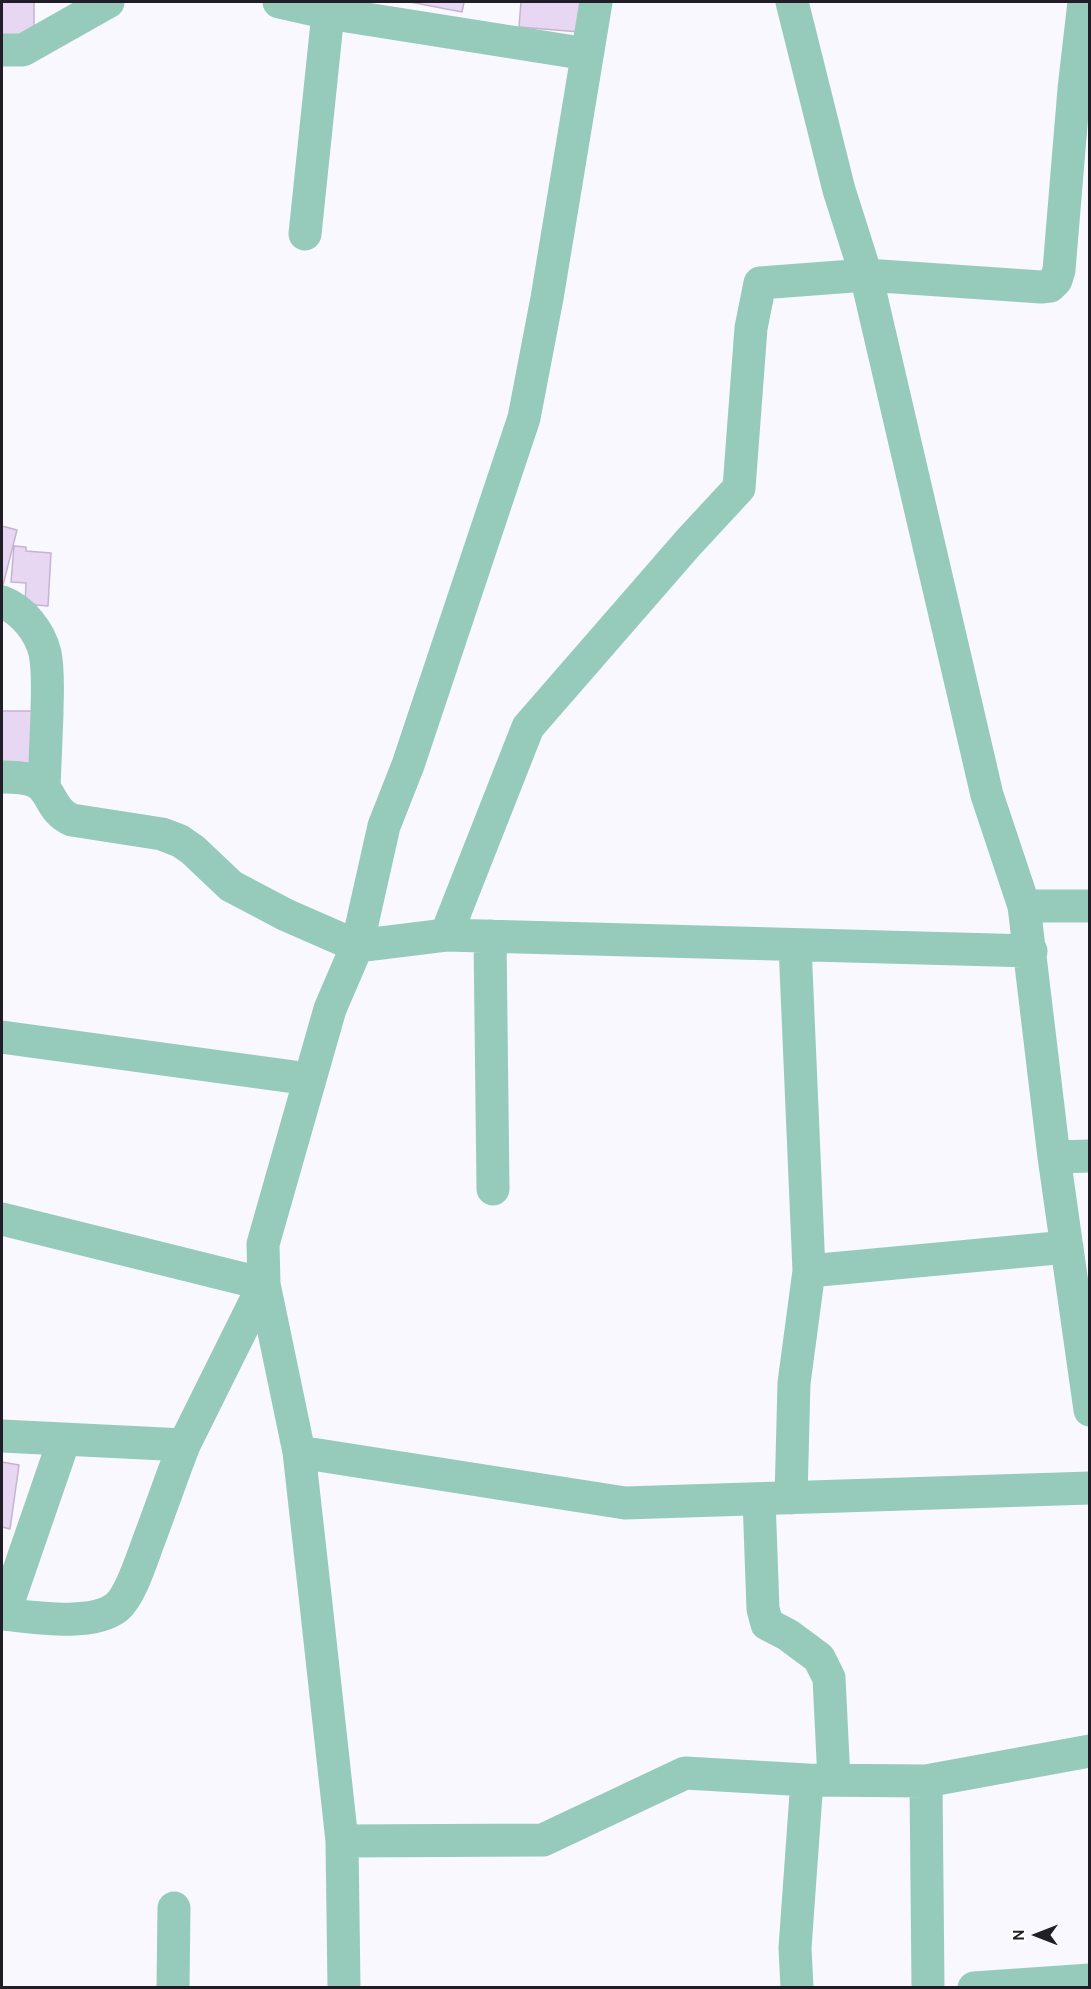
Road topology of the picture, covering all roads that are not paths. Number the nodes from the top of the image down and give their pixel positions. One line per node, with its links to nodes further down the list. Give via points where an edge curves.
1 (108, 2): 7 (street, via 24,50)
2 (279, 2): 6 (street)
3 (596, 2): 8 (street)
4 (792, 2): 11 (street, via 840,190)
5 (1084, 2): 9 (street, via 1074,88)
6 (328, 13): 8 (street); 10 (street)
7 (2, 50)
8 (587, 54): 20 (street, via 524,418 384,826)
9 (1076, 227): 11 (street, via 1056,280 1050,286)
10 (305, 234)
11 (867, 275): 15 (street, via 987,795); 17 (street, via 760,283 751,328 739,488 528,727)
12 (2, 602): 14 (street, via 26,618 45,653 48,683)
13 (2, 777): 14 (street, via 30,780)
14 (44, 788): 20 (street, via 61,815 162,834 194,850 231,886)
15 (1024, 906): 16 (street); 21 (street)
16 (1089, 906)
17 (446, 935): 18 (street); 20 (street)
18 (490, 936): 19 (street); 26 (street)
19 (795, 945): 21 (street); 29 (street)
20 (357, 946): 23 (street, via 330,1009)
21 (1031, 951): 25 (street)
22 (2, 1037): 23 (street)
23 (309, 1079): 30 (street, via 263,1244)
24 (1089, 1156): 25 (street)
25 (1054, 1157): 28 (street)
26 (493, 1189)
27 (2, 1219): 30 (street)
28 (1067, 1247): 29 (street); 31 (street)
29 (809, 1271): 37 (street)
30 (264, 1284): 34 (street); 35 (street)
31 (1089, 1410)
32 (2, 1436): 33 (street)
33 (64, 1440): 34 (street); 38 (street)
34 (184, 1445): 38 (street, via 133,1582 118,1606 102,1615 79,1619)
35 (299, 1452): 37 (street, via 625,1503); 42 (street)
36 (1089, 1488): 37 (street)
37 (775, 1498): 40 (street, via 763,1609 767,1624 819,1658 829,1678)
38 (3, 1617)
39 (1089, 1751): 41 (street)
40 (820, 1780): 41 (street); 42 (street, via 685,1773 543,1840); 47 (street, via 795,1948)
41 (926, 1781): 48 (street)
42 (342, 1841): 46 (street)
43 (174, 1908): 45 (street)
44 (1089, 1980): 49 (street)
45 (173, 1988)
46 (344, 1988)
47 (797, 1988)
48 (928, 1988)
49 (974, 1988)

